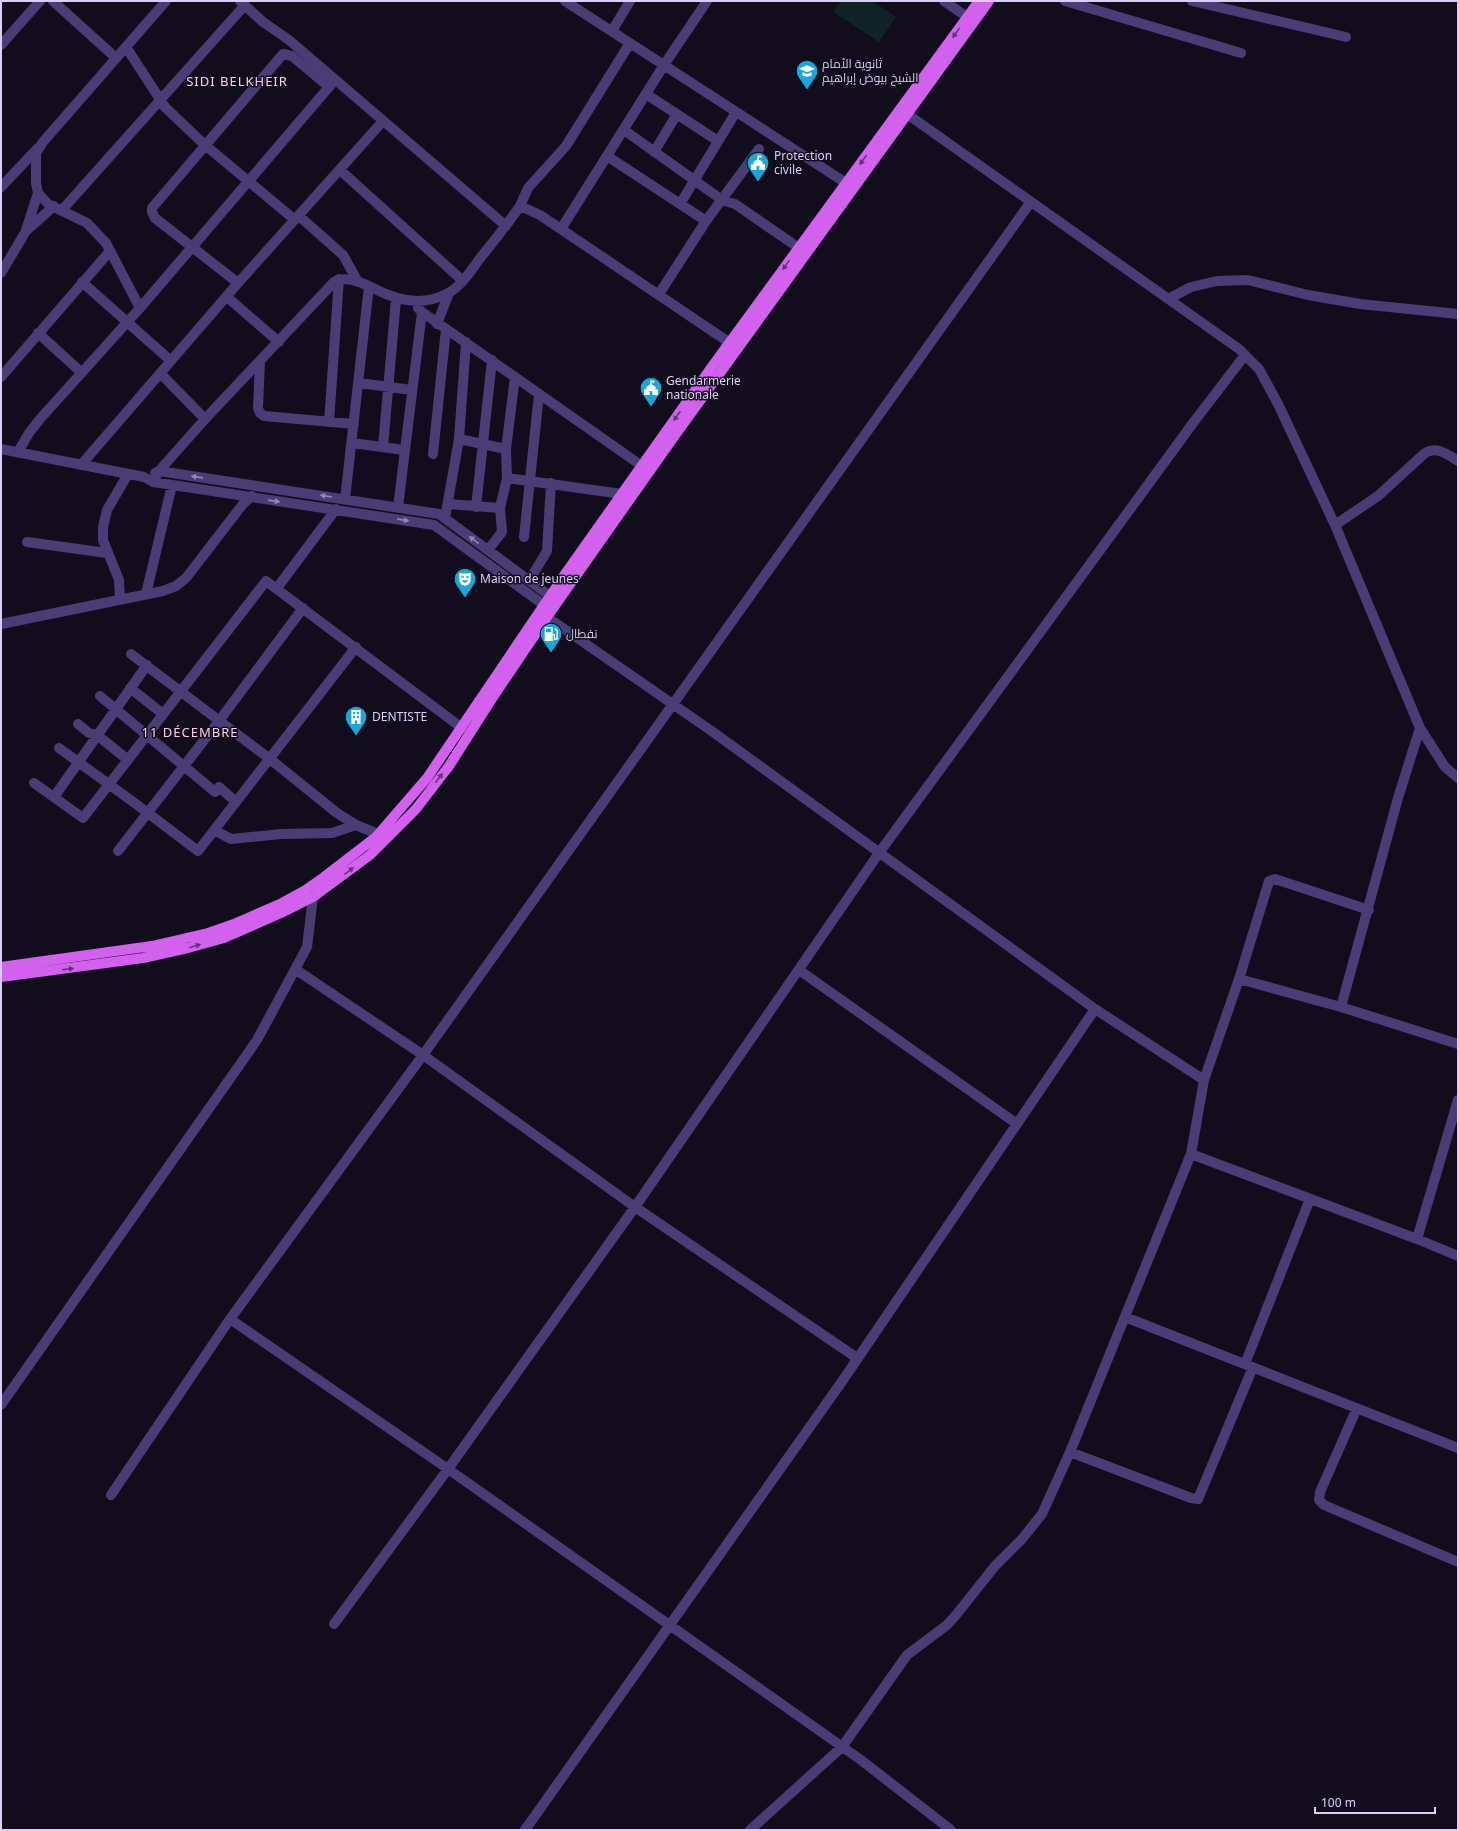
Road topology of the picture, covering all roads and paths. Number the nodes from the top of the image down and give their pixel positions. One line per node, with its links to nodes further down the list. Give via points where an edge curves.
1 (40, 1): 17 (street)
2 (53, 1): 20 (street)
3 (166, 1): 18 (street)
4 (565, 1): 14 (street)
5 (630, 1): 14 (street)
6 (707, 1): 21 (street)
7 (944, 1): 13 (street)
8 (979, 1): 13 (main road)
9 (989, 1): 25 (main road)
10 (1065, 1): 19 (street)
11 (1192, 1): 15 (street)
12 (243, 3): 22 (street); 24 (street)
13 (967, 17): 25 (main road, one-way to 25)
14 (612, 32): 16 (street)
15 (1346, 37)
16 (630, 43): 21 (street); 45 (street, via 566,146 528,188)
17 (1, 45)
18 (126, 47): 20 (street); 24 (street, via 153,86)
19 (1241, 53)
20 (116, 58): 32 (street)
21 (664, 65): 23 (street); 26 (street)
22 (332, 83): 28 (street); 31 (street, via 292,56 283,54); 38 (street)
23 (646, 94): 27 (street); 29 (street)
24 (160, 101): 31 (street); 46 (street)
25 (904, 111): 39 (main road, one-way to 39); 43 (street); 133 (main road)
26 (736, 112): 30 (street); 39 (street)
27 (677, 114): 30 (street); 34 (street)
28 (383, 121): 36 (street); 49 (street)
29 (624, 130): 34 (street); 35 (street)
30 (718, 141): 37 (street)
31 (205, 145): 38 (street); 52 (street, via 152,208 155,218)
32 (38, 148): 40 (street); 41 (street, via 35,163)
33 (758, 149): 42 (street)
34 (654, 152): 37 (street)
35 (608, 156): 44 (street); 50 (street)
36 (340, 170): 47 (street); 57 (street)
37 (694, 180): 42 (street); 44 (street)
38 (248, 182): 47 (street); 52 (street)
39 (846, 183): 53 (main road)
40 (1, 187)
41 (38, 193): 46 (street, via 48,204); 51 (street)
42 (722, 200): 48 (street); 53 (street, via 735,204)
43 (1030, 203): 66 (street); 141 (street)
44 (680, 204): 48 (street)
45 (520, 206): 49 (street); 50 (street)
46 (58, 208): 51 (street); 54 (street, via 87,223)
47 (297, 218): 59 (street, via 343,255); 60 (street)
48 (706, 221): 63 (street)
49 (506, 226): 57 (street)
50 (562, 229): 63 (street)
51 (26, 231): 55 (street)
52 (192, 247): 60 (street); 68 (street)
53 (799, 248): 76 (main road, one-way to 76)
54 (110, 251): 58 (street); 68 (street)
55 (1, 273)
56 (339, 279): 59 (street); 74 (street); 90 (street)
57 (463, 281): 62 (street)
58 (82, 282): 71 (street); 73 (street)
59 (358, 282): 61 (street)
60 (238, 283): 64 (street)
61 (369, 286): 65 (street); 85 (street)
62 (449, 293): 67 (street); 72 (street)
63 (659, 294): 76 (street)
64 (227, 297): 74 (street); 79 (street)
65 (396, 299): 67 (street); 86 (street)
66 (1168, 299): 70 (street, via 1191,287 1217,281 1248,280 1308,295 1360,304); 77 (street)
67 (412, 302): 69 (street)
68 (140, 308): 71 (street)
69 (422, 312): 72 (street); 87 (street)
70 (1458, 314)
71 (127, 322): 79 (street); 81 (street)
72 (441, 326): 75 (street); 100 (street)
73 (38, 332): 81 (street); 83 (street)
74 (279, 342): 80 (street)
75 (466, 342): 78 (street); 92 (street)
76 (730, 343): 103 (main road, one-way to 103)
77 (1245, 355): 121 (street, via 1259,369 1278,404); 165 (street)
78 (492, 360): 84 (street); 94 (street)
79 (171, 361): 82 (street)
80 (260, 361): 89 (street); 90 (street, via 260,413 264,416)
81 (82, 373): 99 (street, via 40,419)
82 (160, 374): 89 (street); 102 (street)
83 (1, 377)
84 (515, 377): 88 (street); 97 (street)
85 (359, 383): 86 (street); 91 (street)
86 (388, 388): 87 (street); 95 (street)
87 (412, 390): 98 (street)
88 (539, 394): 103 (street); 108 (street)
89 (204, 419): 104 (street)
90 (329, 422): 91 (street)
91 (354, 424): 93 (street)
92 (459, 439): 94 (street); 115 (street)
93 (352, 443): 95 (street); 114 (street)
94 (483, 444): 97 (street); 117 (street)
95 (383, 447): 98 (street)
96 (1, 449): 99 (street)
97 (506, 449): 107 (street)
98 (404, 450): 116 (street)
99 (18, 452): 102 (street)
100 (434, 454)
101 (1458, 461): 121 (street, via 1436,450 1430,450 1378,496)
102 (81, 465): 105 (street)
103 (642, 466): 113 (main road)
104 (159, 471): 106 (street); 109 (street); 112 (street, one-way to 104)
105 (128, 474): 106 (street); 125 (street, via 107,510 103,527)
106 (144, 477): 109 (street)
107 (507, 478): 108 (street); 118 (street)
108 (529, 481): 110 (street); 122 (street)
109 (153, 482): 111 (street)
110 (551, 483): 113 (street); 126 (street, via 547,551)
111 (172, 485): 112 (street); 128 (street)
112 (255, 492): 114 (street, one-way to 112); 119 (street, one-way to 119); 128 (street, via 186,578 176,586)
113 (622, 494): 129 (main road)
114 (345, 499): 116 (street)
115 (448, 504): 117 (street); 120 (street)
116 (398, 507): 120 (street, via 439,514)
117 (476, 507): 118 (street)
118 (500, 508): 124 (street, via 502,532)
119 (336, 510): 127 (street); 131 (street, one-way to 131, via 434,525)
120 (445, 518): 124 (street, one-way to 120)
121 (1335, 525): 147 (street)
122 (524, 537)
123 (27, 542): 125 (street)
124 (488, 550): 126 (street)
125 (107, 554): 130 (street, via 119,580)
126 (530, 582): 129 (street)
127 (277, 588): 132 (street); 139 (street, via 266,581)
128 (146, 594): 130 (street)
129 (550, 596): 131 (main road)
130 (120, 599): 134 (street)
131 (544, 605): 146 (main road)
132 (303, 608): 135 (street); 144 (street)
133 (547, 617): 141 (street); 166 (main road, one-way to 133, via 370,855 416,809 449,766)
134 (1, 624)
135 (356, 647): 146 (street); 151 (street)
136 (131, 654): 137 (street)
137 (147, 665): 138 (street); 139 (street)
138 (130, 688): 142 (street); 143 (street)
139 (180, 691): 143 (street); 144 (street)
140 (100, 696): 142 (street)
141 (674, 705): 165 (street); 181 (street)
142 (114, 709): 148 (street); 149 (street)
143 (163, 714): 149 (street)
144 (219, 720): 151 (street); 154 (street)
145 (78, 724): 148 (street, via 89,733)
146 (462, 728): 163 (main road, via 427,778)
147 (1420, 728): 155 (street, via 1445,767); 168 (street, via 1398,798)
148 (97, 735): 152 (street); 153 (street)
149 (147, 735): 152 (street); 154 (street)
150 (59, 748): 153 (street)
151 (270, 759): 159 (street); 161 (street, via 337,813)
152 (128, 760): 157 (street)
153 (78, 762): 157 (street); 158 (street)
154 (184, 766): 159 (street, via 215,792 219,787); 160 (street)
155 (1458, 778)
156 (34, 782): 158 (street)
157 (110, 785): 158 (street, via 83,818); 160 (street)
158 (54, 797)
159 (236, 802): 162 (street)
160 (148, 813): 162 (street, via 198,851); 164 (street)
161 (356, 825): 162 (street, via 332,833 281,834 231,839); 163 (street)
162 (214, 830)
163 (378, 834): 166 (main road)
164 (118, 851)
165 (879, 853): 174 (street); 179 (street)
166 (327, 881): 167 (main road); 169 (main road, via 234,924 208,933)
167 (313, 897): 170 (main road, one-way to 167, via 224,938); 173 (street, via 307,946)
168 (1369, 910): 177 (street, via 1276,879 1272,880 1269,882); 178 (street)
169 (141, 948): 170 (main road); 171 (main road)
170 (143, 958): 175 (main road, one-way to 170)
171 (41, 962): 172 (main road); 175 (main road)
172 (1, 967)
173 (295, 969): 181 (street); 194 (street, via 257,1040)
174 (800, 970): 184 (street); 187 (street)
175 (40, 973): 176 (main road)
176 (1, 977)
177 (1239, 979): 178 (street); 182 (street)
178 (1341, 1007): 180 (street)
179 (1095, 1010): 182 (street); 184 (street)
180 (1458, 1044)
181 (423, 1055): 187 (street); 191 (street)
182 (1204, 1080): 185 (street)
183 (1458, 1100): 188 (street)
184 (1017, 1124): 192 (street)
185 (1191, 1154): 186 (street); 190 (street)
186 (1310, 1199): 188 (street); 193 (street)
187 (635, 1207): 192 (street); 198 (street)
188 (1417, 1239): 189 (street)
189 (1458, 1256)
190 (1124, 1317): 193 (street); 197 (street)
191 (230, 1319): 198 (street); 199 (street)
192 (857, 1358): 202 (street)
193 (1249, 1366): 195 (street); 197 (street, via 1198,1499)
194 (1, 1404)
195 (1357, 1408): 196 (street); 200 (street, via 1320,1492 1319,1500 1324,1505)
196 (1458, 1448)
197 (1070, 1452): 203 (street, via 1042,1514 947,1625 907,1655)
198 (448, 1469): 201 (street); 202 (street)
199 (111, 1496)
200 (1458, 1562)
201 (334, 1624)
202 (669, 1625): 203 (street); 204 (street)
203 (842, 1746): 205 (street); 206 (street)
204 (525, 1830)
205 (750, 1830)
206 (951, 1830)

